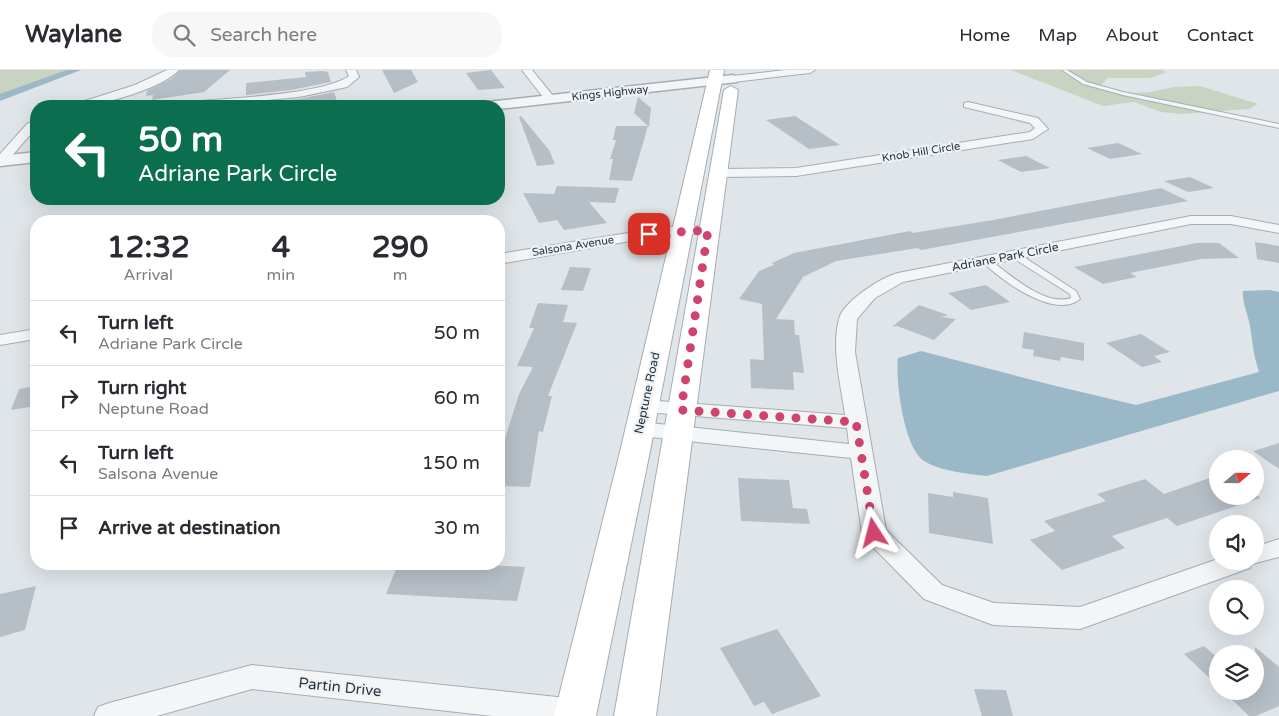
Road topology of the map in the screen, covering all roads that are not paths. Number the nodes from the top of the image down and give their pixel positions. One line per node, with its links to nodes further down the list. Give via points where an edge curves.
1 (174, 70): 9 (street, via 146,85)
2 (351, 70): 10 (street, via 354,76 343,85 299,94)
3 (527, 70): 8 (street)
4 (810, 70): 6 (street)
5 (1064, 70): 13 (lane, via 1085,83 1123,93)
6 (734, 74): 7 (street, Kings Highway); 17 (main road, Neptune Road)
7 (716, 76): 8 (street, Kings Highway); 19 (main road, Neptune Road)
8 (550, 99): 11 (street, Kings Highway)
9 (95, 100)
10 (237, 100)
11 (505, 104)
12 (968, 105): 17 (street, Knob Hill Circle, via 1026,117 1042,129 1033,135 796,172)
13 (1279, 126)
14 (30, 127): 16 (street)
15 (30, 158): 16 (street)
16 (1, 161)
17 (718, 173): 19 (main road, Neptune Road)
18 (1279, 229): 20 (street, Adriane Park Circle, via 1231,220 1191,220)
19 (695, 230): 21 (street, Salsona Avenue, via 665,231); 25 (main road, Neptune Road); 26 (main road, Neptune Road)
20 (1016, 256): 22 (street, Adriane Park Circle); 22 (lane, via 1073,293 1076,299 1062,303 1041,299)
21 (505, 257)
22 (986, 261): 27 (street, Adriane Park Circle, via 898,278 869,294 848,318 846,352)
23 (30, 335): 24 (street)
24 (0, 340)
25 (642, 417): 26 (street); 32 (main road, Neptune Road)
26 (679, 422): 27 (street); 28 (street); 34 (main road, Neptune Road)
27 (856, 422): 28 (street, Adriane Park Circle)
28 (861, 452): 31 (street, Adriane Park Circle, via 874,533 933,592 993,614 1080,618)
29 (1279, 548): 30 (street)
30 (1264, 553)
31 (1216, 570)
32 (576, 714): 33 (street, Partin Drive, via 252,677)
33 (109, 716)
34 (635, 716)

